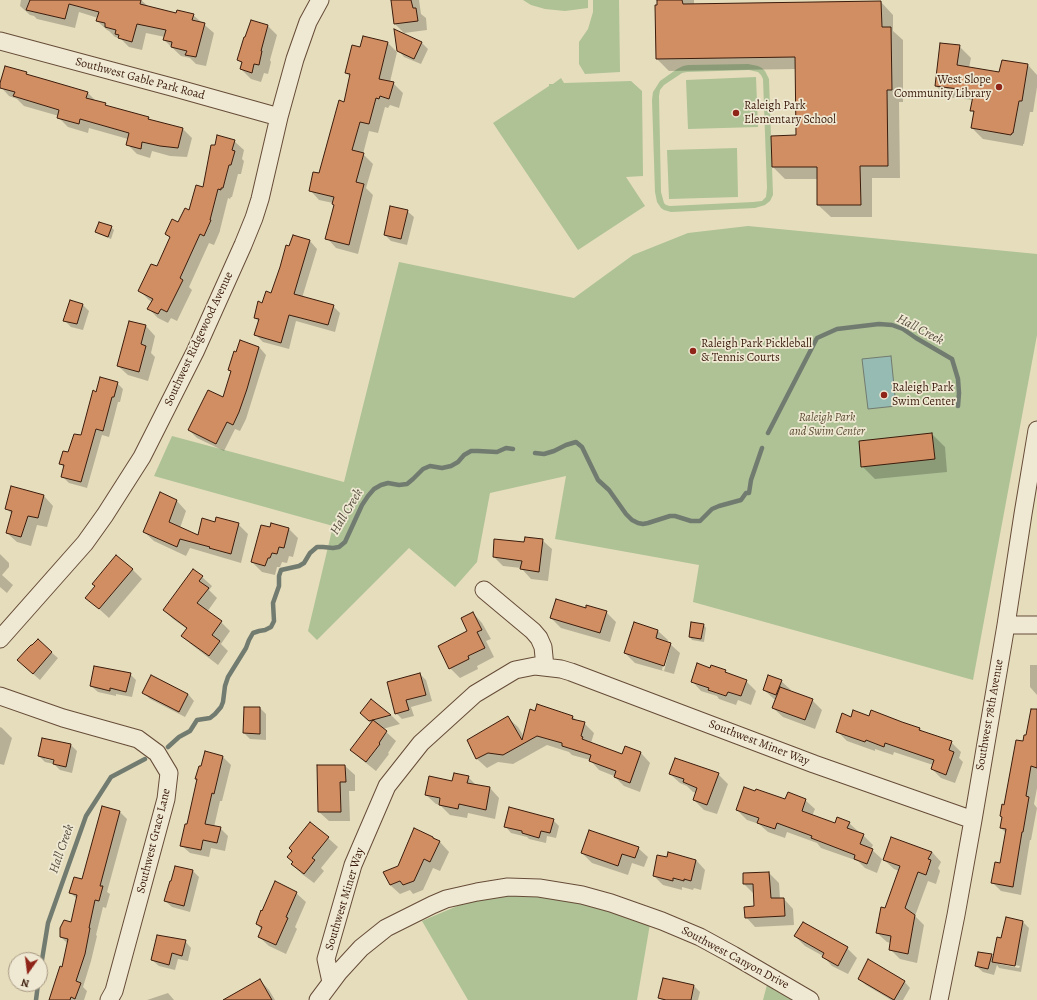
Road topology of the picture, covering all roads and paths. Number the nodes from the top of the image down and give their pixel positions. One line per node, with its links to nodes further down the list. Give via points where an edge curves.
1 (320, 0): 3 (street, Southwest Ridgewood Avenue, via 308,22)
2 (0, 41): 3 (street, Southwest Gable Park Road)
3 (279, 117): 8 (street, Southwest Ridgewood Avenue, via 254,218 198,345 142,457 85,543)
4 (1037, 430): 6 (street, Southwest 78th Avenue)
5 (484, 590): 9 (street, via 539,638 542,642)
6 (1006, 625): 7 (street); 11 (street, Southwest 78th Avenue)
7 (1037, 625)
8 (0, 639)
9 (545, 667): 11 (street, Southwest Miner Way, via 583,676 814,764); 12 (street, Southwest Miner Way, via 515,670 475,694 420,743 387,786 353,865 326,958)
10 (0, 696): 13 (street, Southwest Grace Lane, via 63,718 138,739 157,753 169,773 166,799 114,991)
11 (973, 820): 16 (street, Southwest 78th Avenue)
12 (331, 982): 14 (street, Southwest Canyon Drive); 15 (street, Southwest Canyon Drive, via 362,948 386,928 432,905 446,899 508,887 539,888 582,895 662,921 700,937)
13 (109, 1000)
14 (318, 1000)
15 (810, 1000)
16 (939, 1000)

